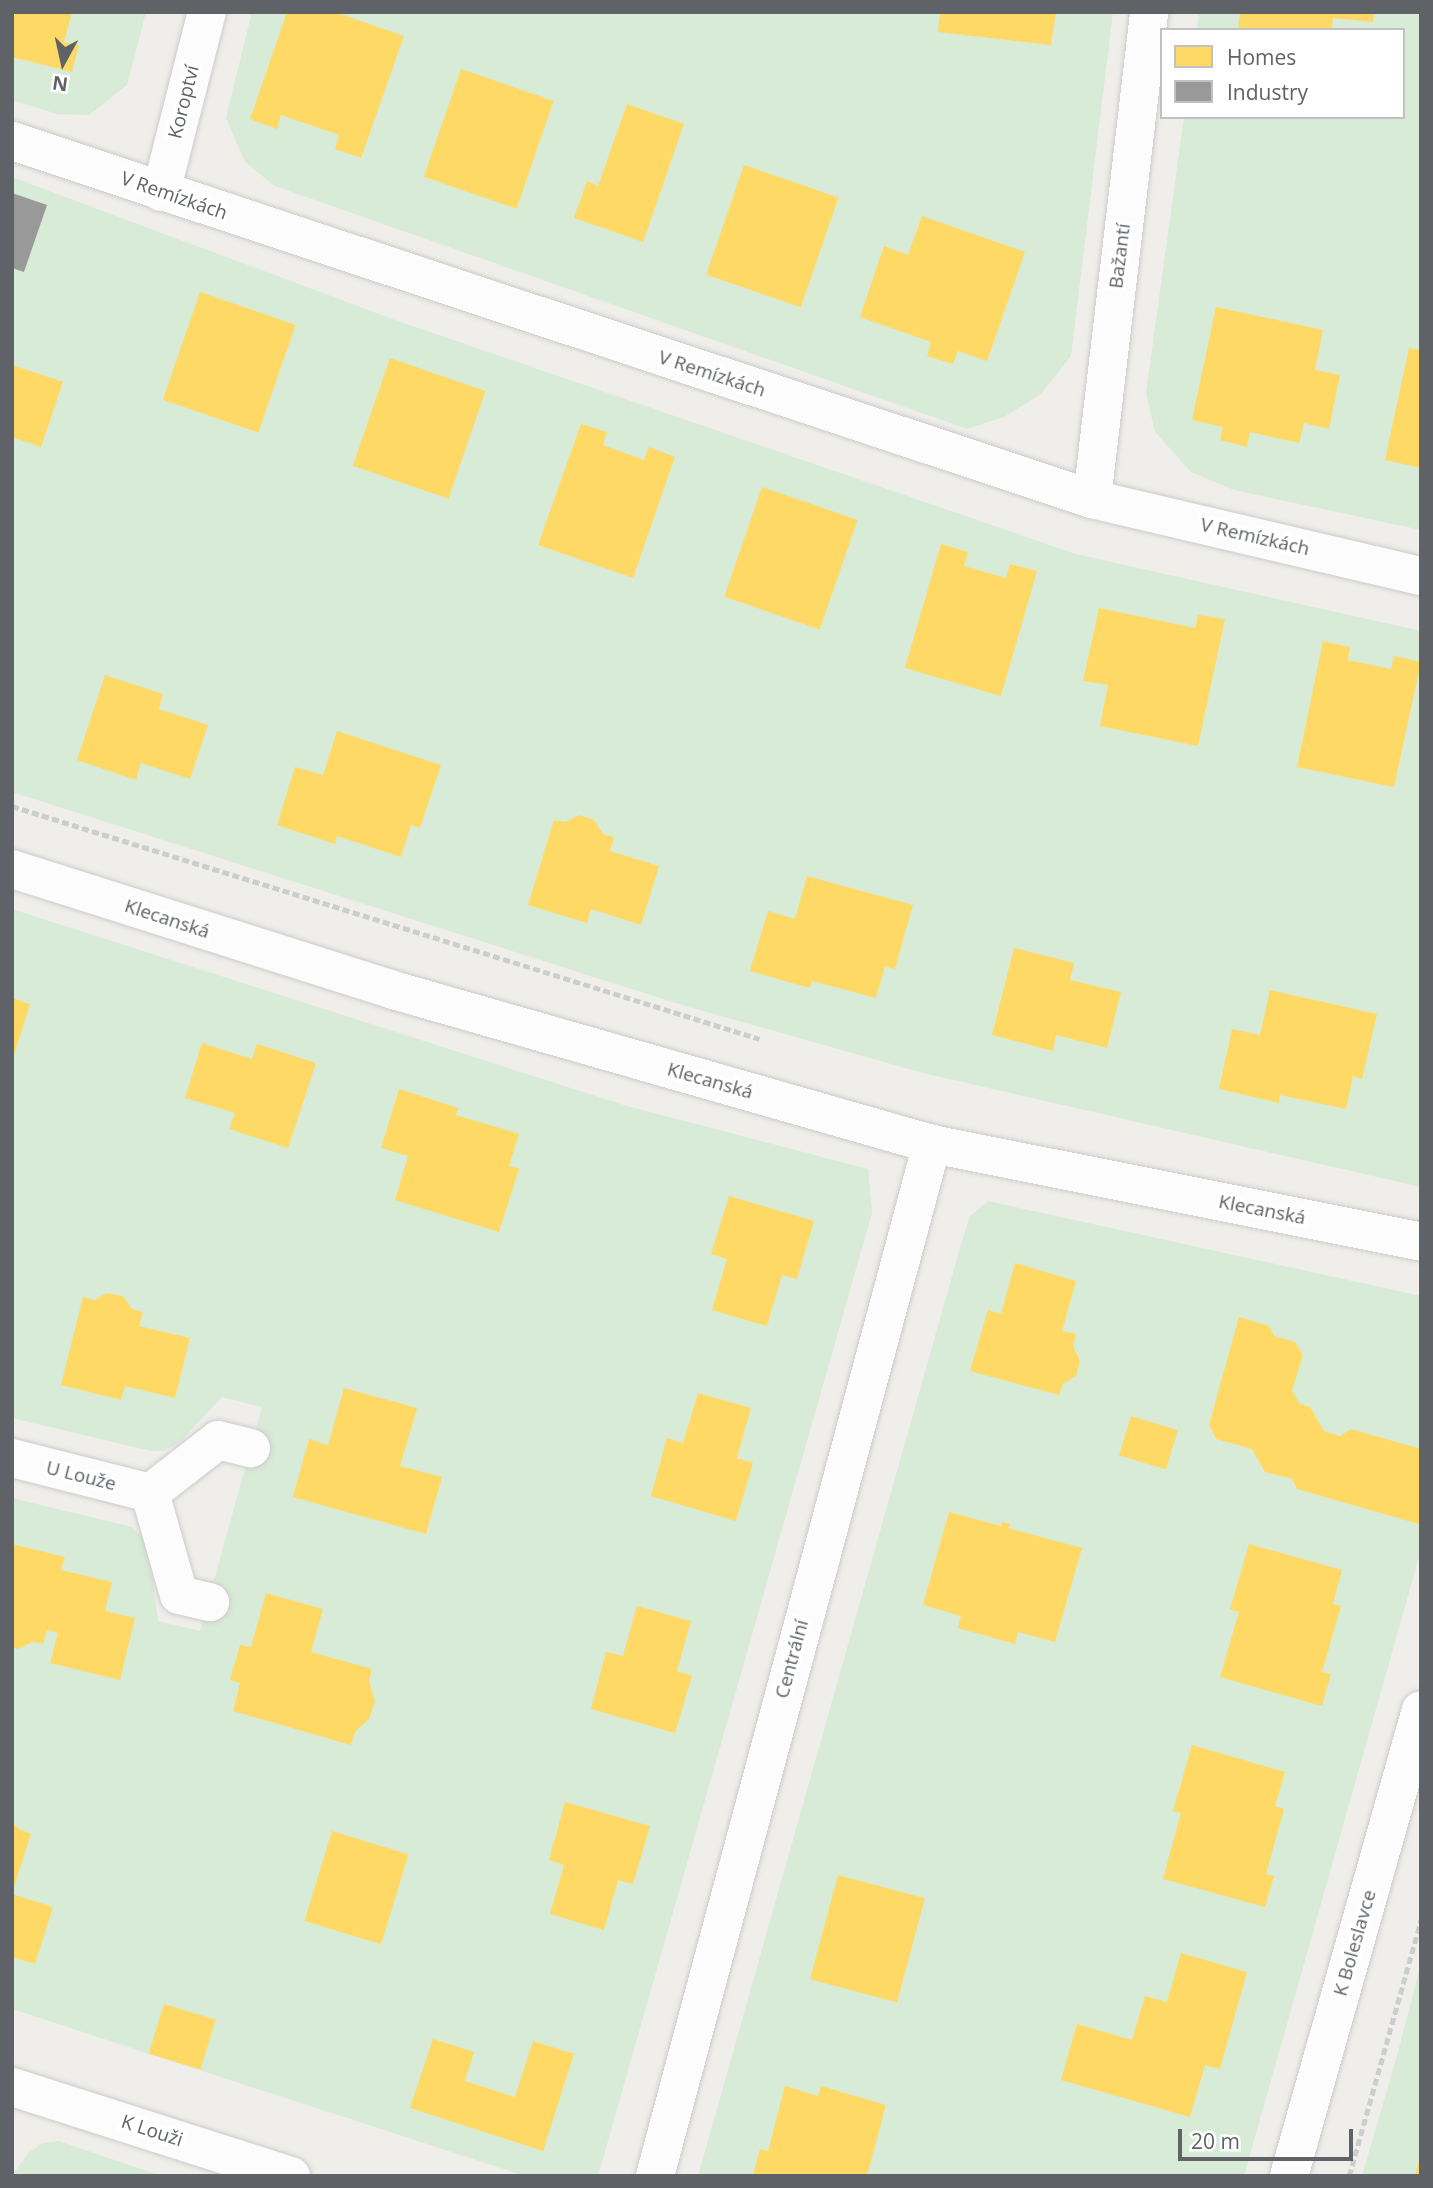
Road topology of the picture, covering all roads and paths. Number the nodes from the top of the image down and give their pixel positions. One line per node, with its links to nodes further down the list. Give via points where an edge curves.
1 (207, 12): 4 (street, Koroptví)
2 (1149, 12): 5 (street, Bažantí)
3 (12, 141): 4 (street, V Remízkách)
4 (161, 192): 5 (street, V Remízkách)
5 (1092, 499): 6 (street, V Remízkách)
6 (1421, 576)
7 (12, 806): 9 (path)
8 (12, 869): 10 (street, Klecanská, via 393,990)
9 (767, 1041)
10 (932, 1144): 11 (street, Klecanská); 20 (street, Centrální)
11 (1421, 1242)
12 (251, 1448): 14 (street, via 218,1440)
13 (12, 1458): 14 (street, U Louže)
14 (150, 1493): 15 (street, via 179,1595)
15 (210, 1602)
16 (1421, 1710): 21 (street, K Boleslavce)
17 (1421, 1920): 22 (path)
18 (14, 2092): 19 (street, K Louži)
19 (291, 2176)
20 (655, 2176)
21 (1289, 2176)
22 (1349, 2176)

